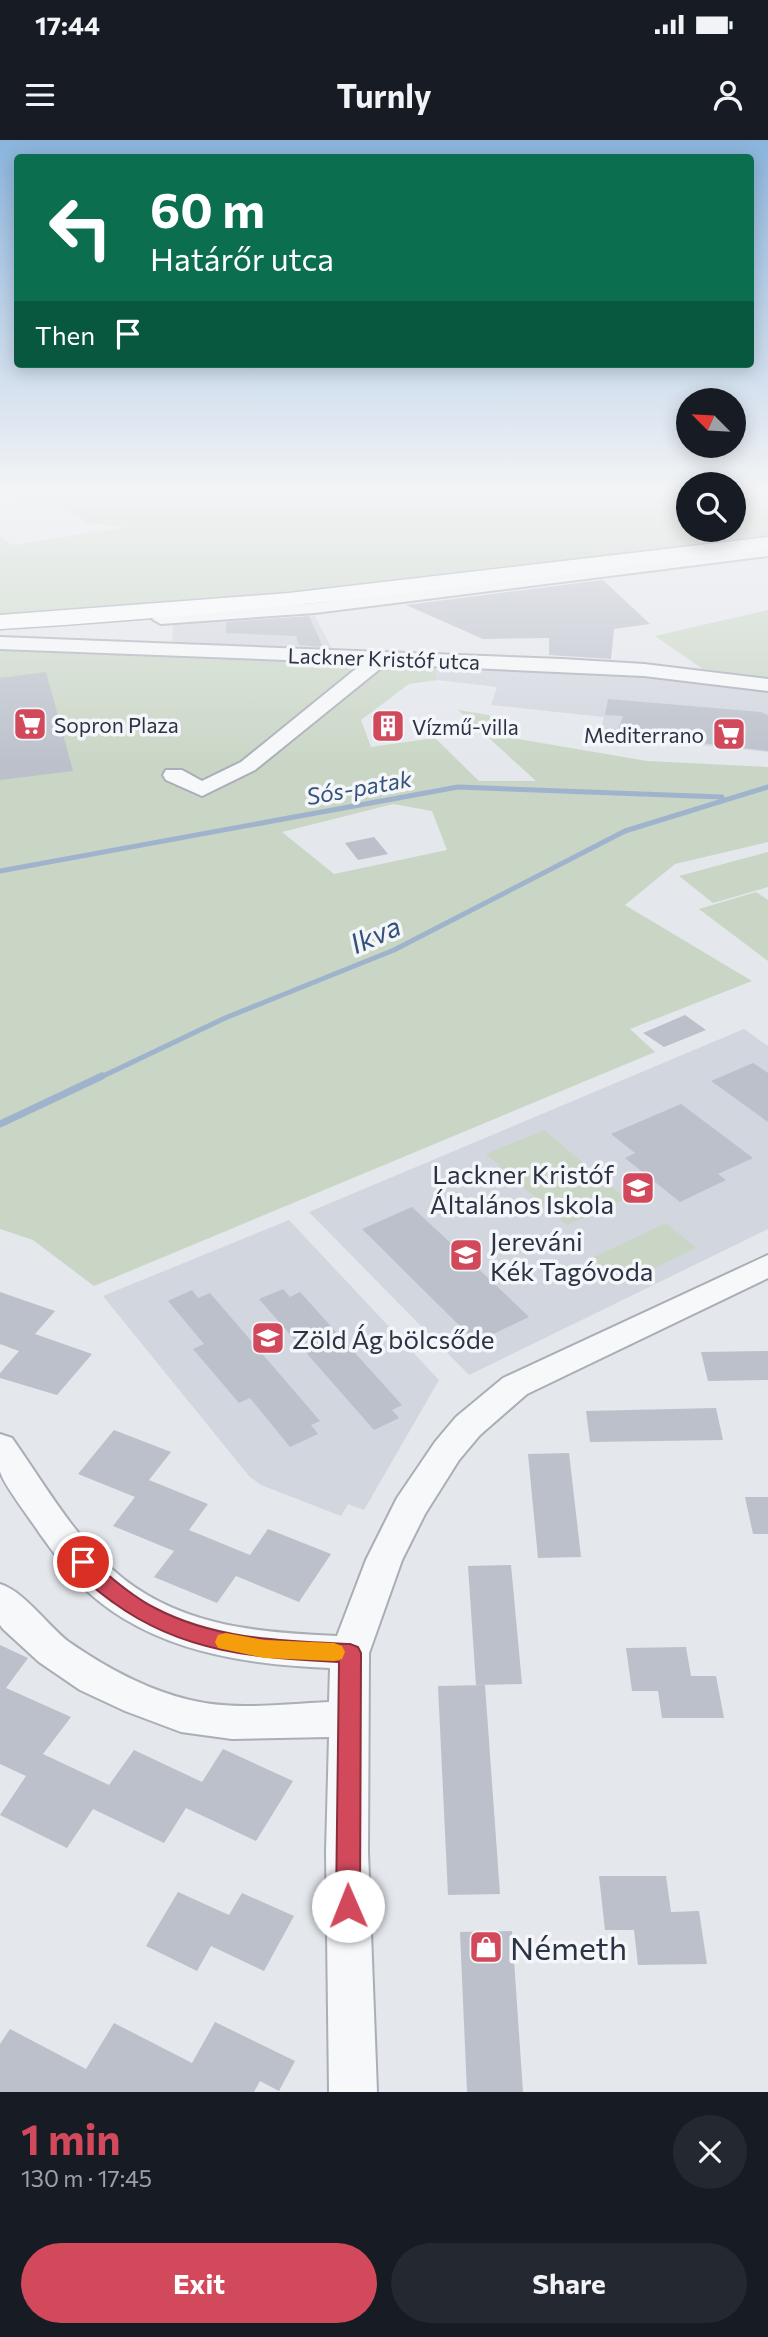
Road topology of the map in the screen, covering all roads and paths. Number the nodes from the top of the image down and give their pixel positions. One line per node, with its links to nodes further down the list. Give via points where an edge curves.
1 (442, 582): 4 (main road, via 304,599)
2 (516, 582): 3 (street, via 315,607)
3 (161, 619)
4 (0, 622)
5 (0, 643): 6 (street, Lackner Kristóf utca)
6 (304, 656): 7 (street, Lackner Kristóf utca); 8 (street, via 344,665)
7 (380, 659): 8 (street); 9 (street, Lackner Kristóf utca, via 610,668)
8 (355, 679): 10 (street, via 248,766 216,784 202,790)
9 (768, 685)
10 (174, 775)
11 (768, 1265): 14 (street, via 515,1386 468,1426 410,1508 384,1560)
12 (0, 1447): 14 (street, via 54,1527 97,1579 146,1614 198,1636 264,1649)
13 (0, 1599): 15 (street, via 18,1622 54,1653 91,1677 191,1718)
14 (350, 1653): 15 (street)
15 (349, 1719): 16 (street)
16 (353, 2092)

